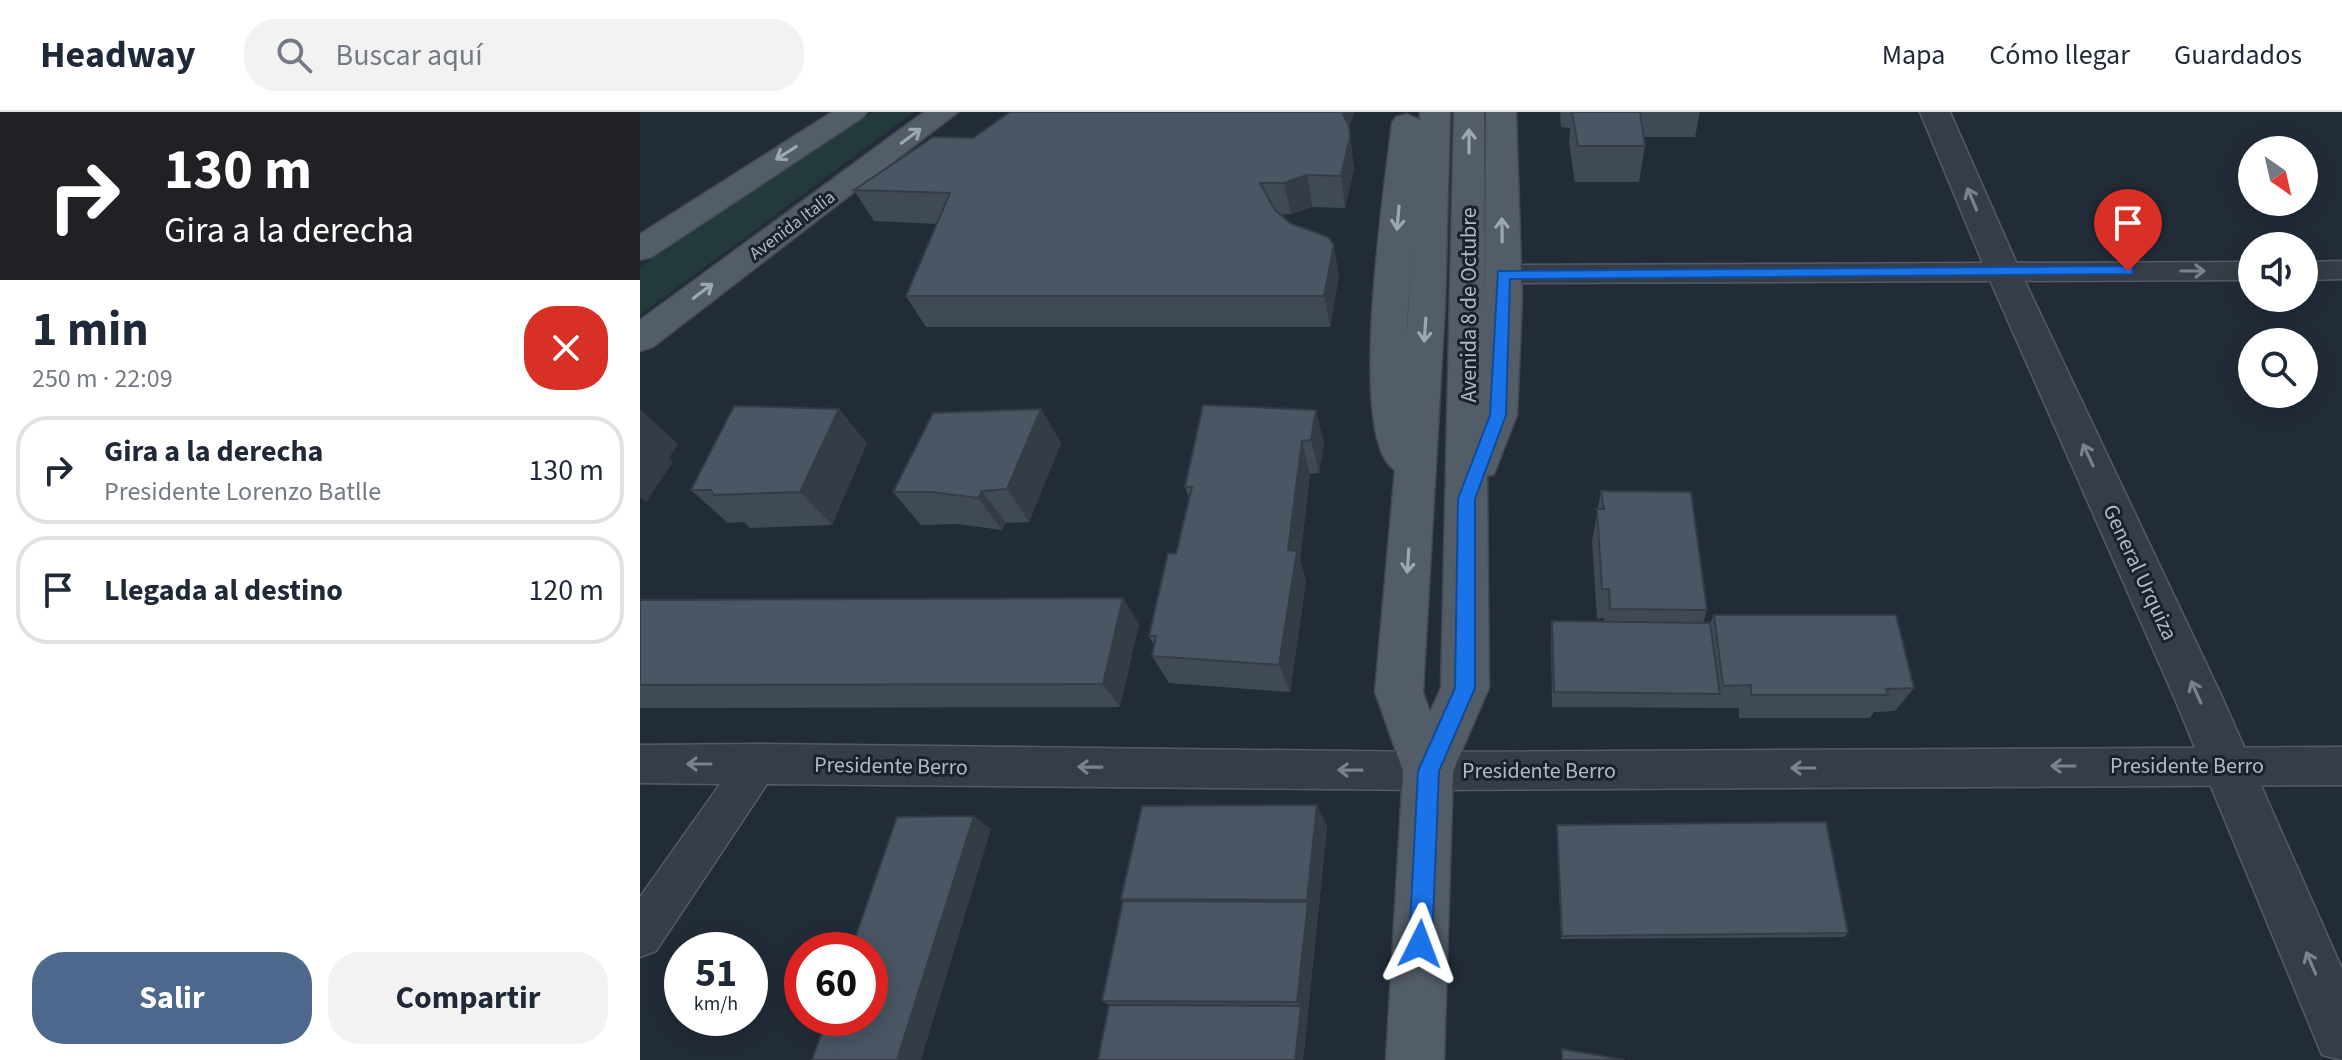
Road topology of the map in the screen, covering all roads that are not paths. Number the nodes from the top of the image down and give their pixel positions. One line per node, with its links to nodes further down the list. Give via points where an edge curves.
1 (852, 112): 8 (main road, one-way to 8)
2 (943, 112): 14 (main road, Avenida Italia, one-way to 2)
3 (1408, 112): 15 (main road, Avenida 8 de Octubre, one-way to 15, via 1389,321 1389,407)
4 (1435, 112): 15 (main road, Avenida 8 de Octubre, one-way to 15)
5 (1469, 112): 16 (main road, Avenida 8 de Octubre, one-way to 5)
6 (1501, 112): 13 (main road, Avenida 8 de Octubre, one-way to 6)
7 (1935, 112): 10 (street, General Urquiza, one-way to 7)
8 (640, 249)
9 (2342, 270): 12 (street)
10 (2003, 271): 11 (street, one-way to 11); 13 (street); 19 (street, General Urquiza, one-way to 10)
11 (2238, 271)
12 (2318, 271)
13 (1503, 274): 16 (main road, Avenida 8 de Octubre, via 1498,415)
14 (640, 338)
15 (1413, 484): 21 (main road, Avenida 8 de Octubre, one-way to 21, via 1399,692)
16 (1467, 499): 21 (main road, Avenida 8 de Octubre, via 1465,688)
17 (758, 763): 18 (street, Presidente Berro, one-way to 18); 21 (street, Presidente Berro, one-way to 17); 22 (street)
18 (640, 764)
19 (2225, 764): 20 (street, Presidente Berro); 21 (street, Presidente Berro, one-way to 21); 23 (street, General Urquiza, one-way to 19)
20 (2342, 766)
21 (1428, 771): 24 (main road, Avenida 8 de Octubre)
22 (640, 935)
23 (2342, 1035)
24 (1415, 1060)

